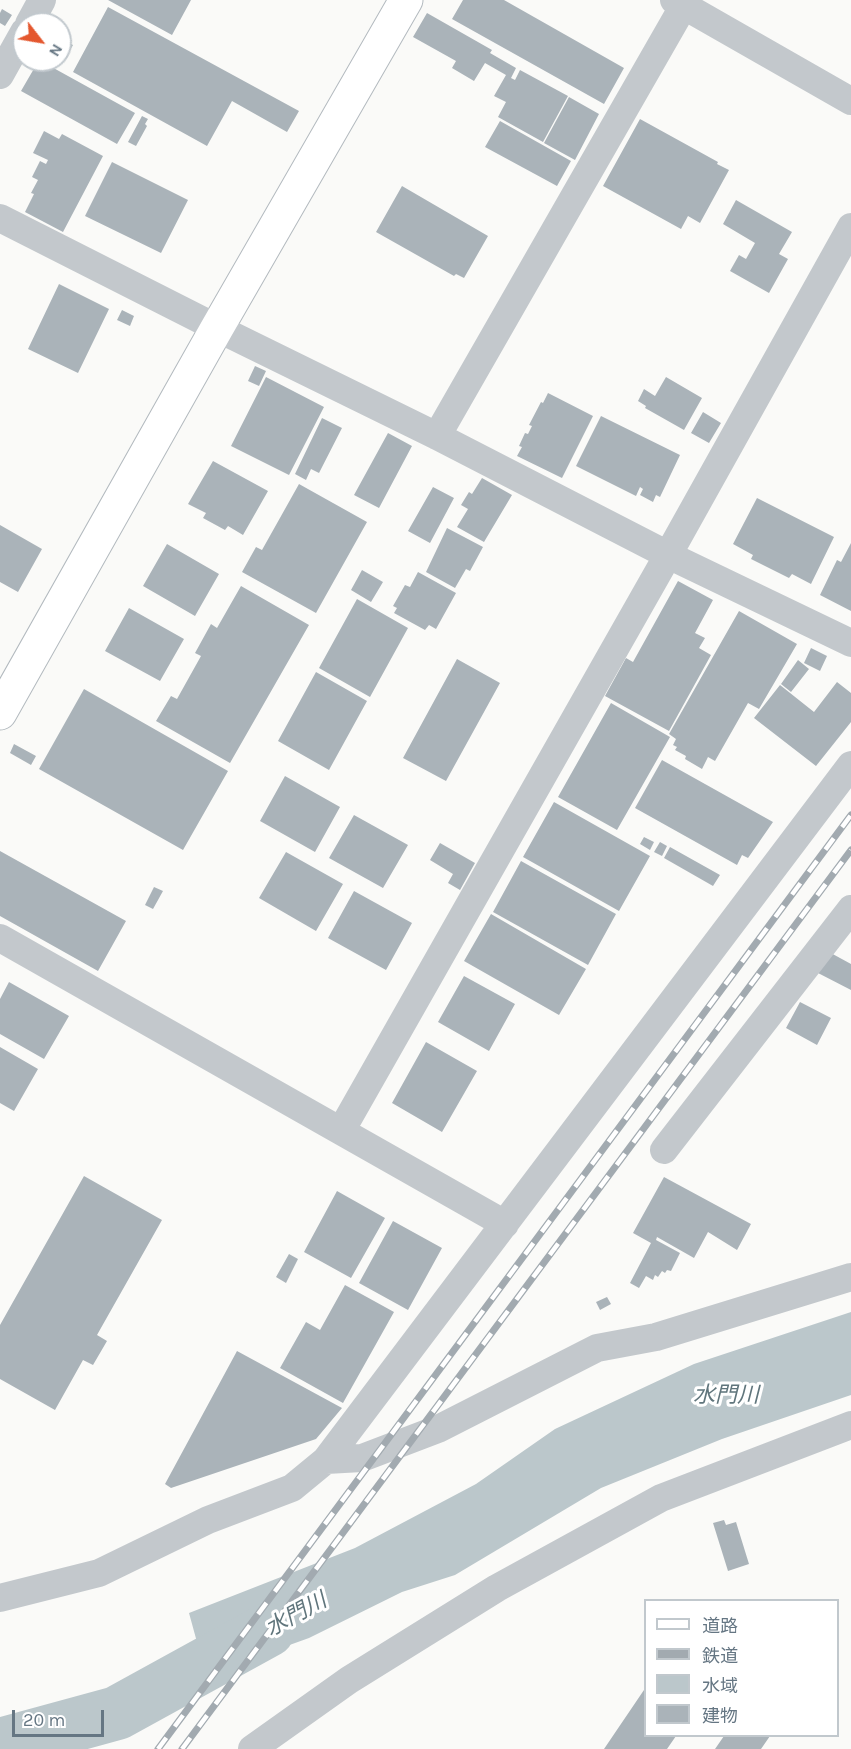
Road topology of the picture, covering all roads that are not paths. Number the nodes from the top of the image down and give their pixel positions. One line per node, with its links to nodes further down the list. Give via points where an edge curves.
1 (406, 0): 8 (street)
2 (679, 3): 5 (street); 9 (street)
3 (12, 54): 4 (street)
4 (0, 75)
5 (851, 101)
6 (0, 218): 8 (street)
7 (851, 227): 10 (street)
8 (217, 328): 9 (street); 12 (street)
9 (436, 436): 10 (street)
10 (668, 555): 11 (street); 16 (street)
11 (851, 643)
12 (0, 713)
13 (851, 765): 18 (street)
14 (851, 909): 17 (street)
15 (0, 938): 16 (street)
16 (341, 1131): 18 (street)
17 (664, 1150)
18 (505, 1224): 21 (street)
19 (851, 1277): 21 (street, via 656,1337 597,1348 438,1429 362,1458)
20 (851, 1425): 23 (street, via 661,1497 487,1594 349,1680)
21 (326, 1460): 22 (street, via 292,1488 208,1520 99,1573)
22 (0, 1598)
23 (252, 1749)

